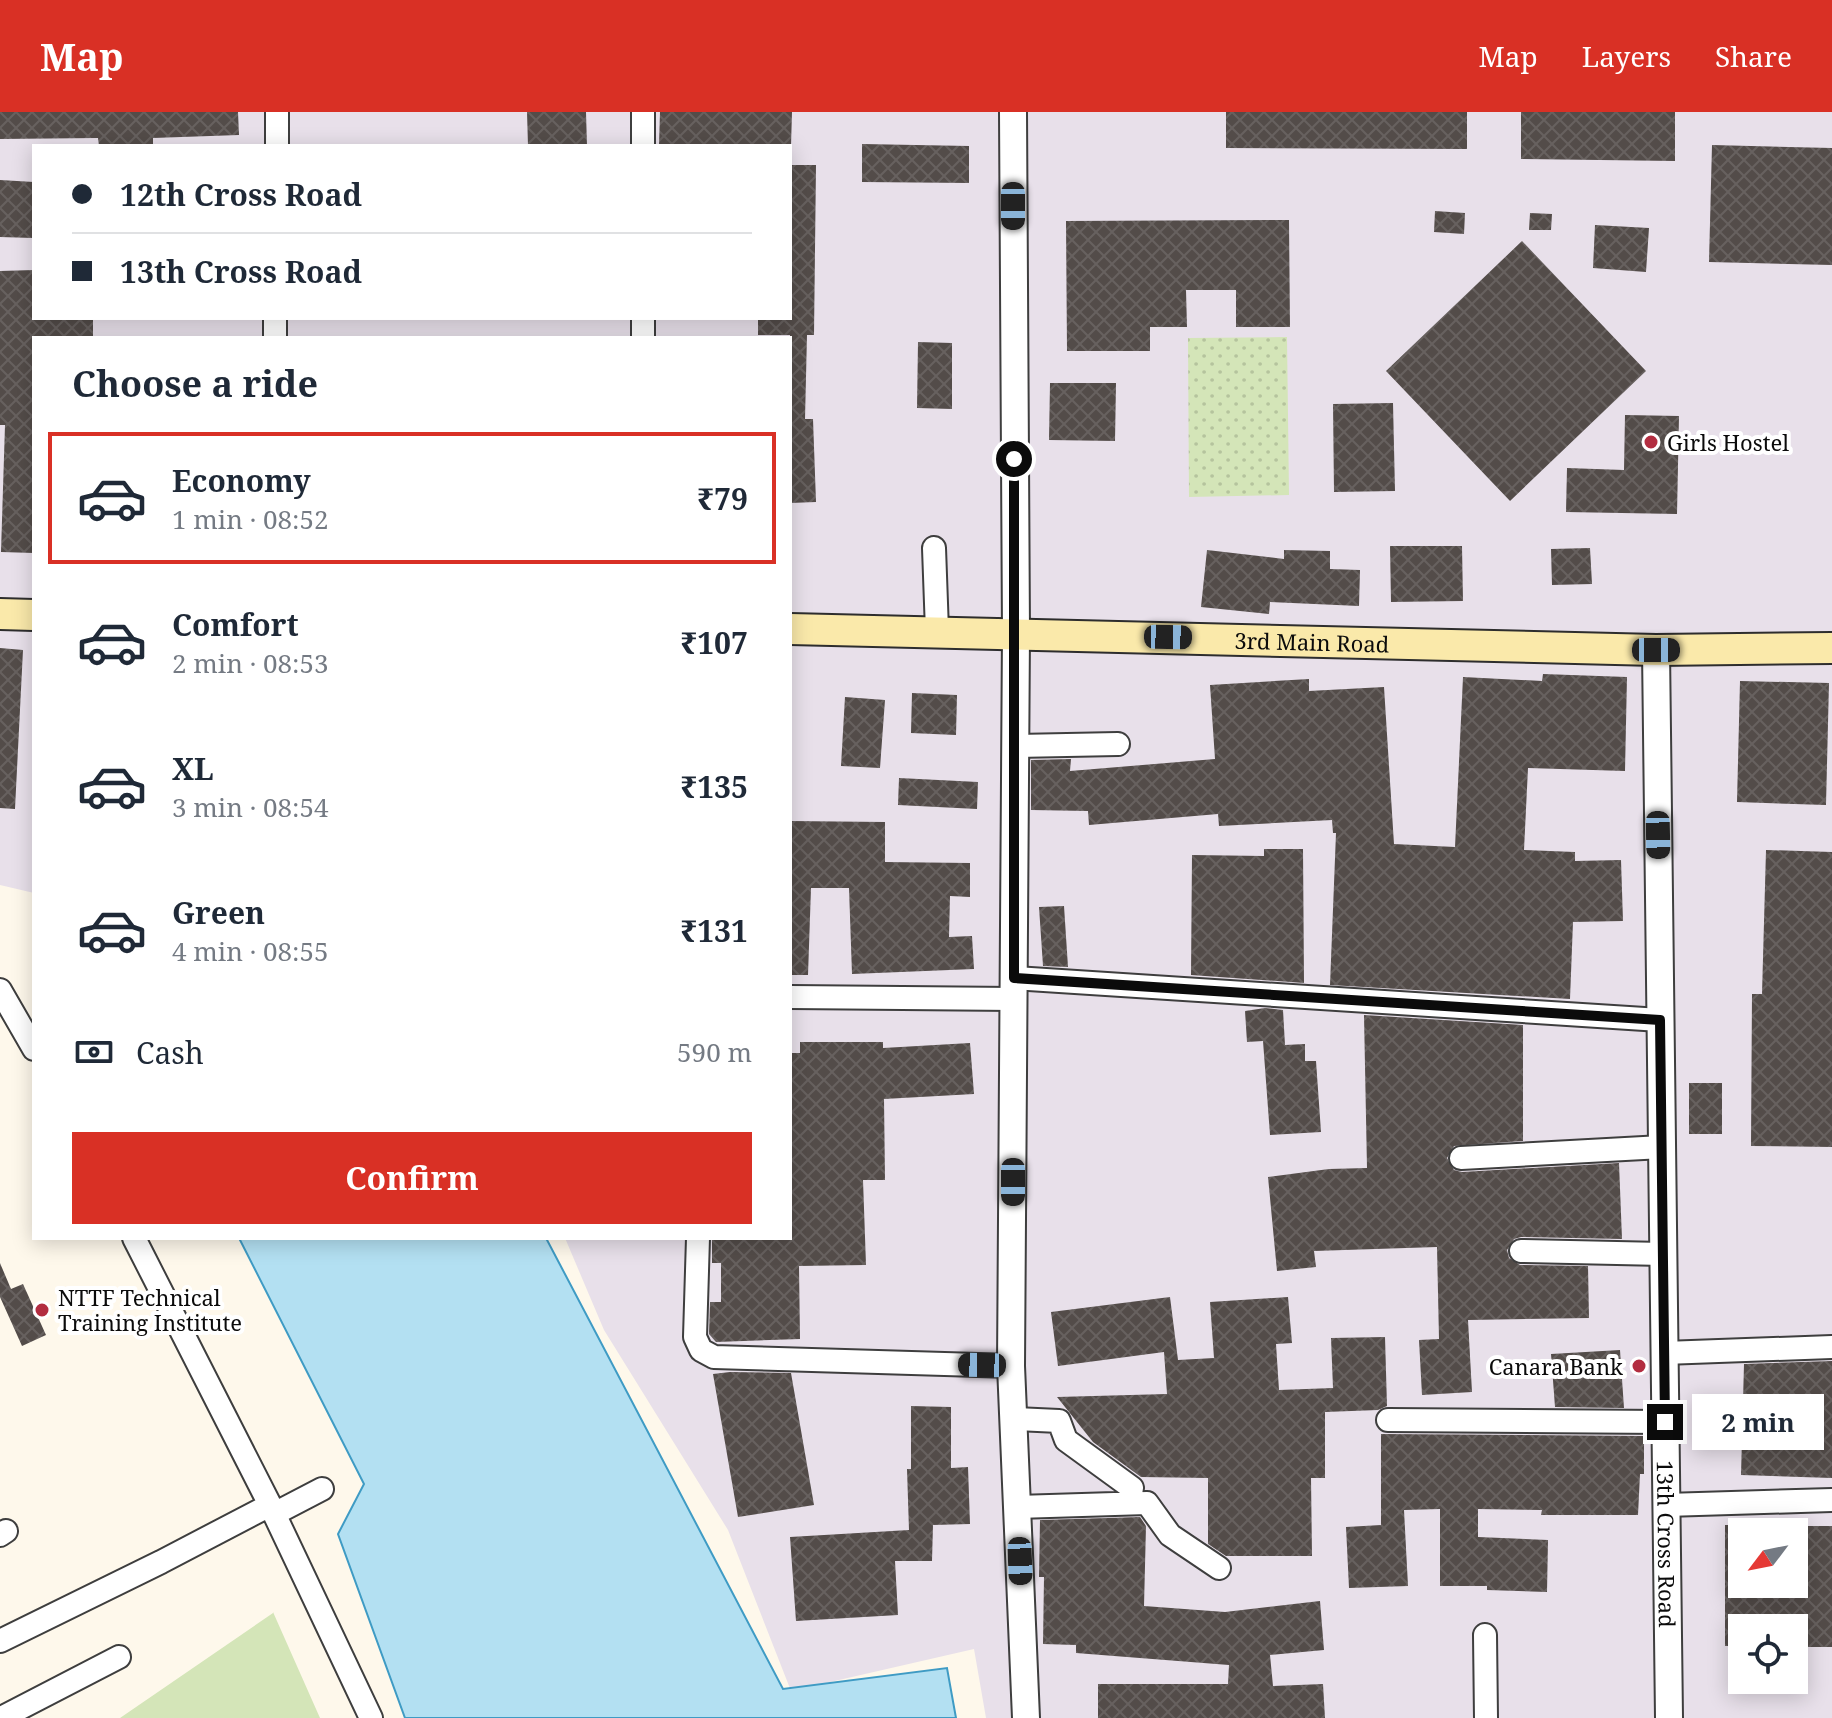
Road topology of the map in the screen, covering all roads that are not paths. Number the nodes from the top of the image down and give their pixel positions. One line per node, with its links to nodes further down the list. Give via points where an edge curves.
1 (277, 112): 4 (street)
2 (643, 112): 5 (street)
3 (1013, 112): 11 (street)
4 (277, 144)
5 (643, 144)
6 (934, 548): 10 (street)
7 (0, 614): 8 (main road)
8 (32, 615)
9 (792, 629): 10 (main road, 3rd Main Road)
10 (937, 631): 11 (main road, 3rd Main Road)
11 (1016, 633): 13 (main road, 3rd Main Road); 15 (street)
12 (1832, 648): 13 (main road, 3rd Main Road)
13 (1656, 650): 19 (street, 13th Cross Road)
14 (1118, 744): 15 (street)
15 (1015, 746): 16 (street)
16 (1014, 988): 18 (street); 19 (street); 29 (street)
17 (0, 990): 20 (street)
18 (792, 997)
19 (1660, 1020): 21 (street, 13th Cross Road)
20 (32, 1046)
21 (1662, 1147): 22 (street); 26 (street, 13th Cross Road)
22 (1461, 1158)
23 (135, 1240): 38 (street)
24 (698, 1240): 29 (street, via 695,1337 701,1350 714,1357)
25 (1521, 1251): 26 (street)
26 (1663, 1254): 28 (street, 13th Cross Road)
27 (1832, 1347): 28 (street)
28 (1664, 1353): 32 (street, 13th Cross Road)
29 (1011, 1366): 30 (street)
30 (1014, 1419): 33 (street, via 1059,1421 1066,1440); 37 (street)
31 (1388, 1420): 32 (street)
32 (1665, 1422): 36 (street, 13th Cross Road)
33 (1132, 1488)
34 (322, 1489): 38 (street)
35 (1832, 1500): 36 (street)
36 (1666, 1505): 47 (street, 13th Cross Road)
37 (1017, 1507): 39 (street, via 1147,1503 1170,1535); 45 (street)
38 (272, 1509): 41 (street); 44 (street)
39 (1219, 1568)
40 (1485, 1635): 46 (street)
41 (0, 1641)
42 (119, 1657): 43 (street)
43 (1, 1718)
44 (371, 1718)
45 (1026, 1718)
46 (1486, 1718)
47 (1669, 1718)

